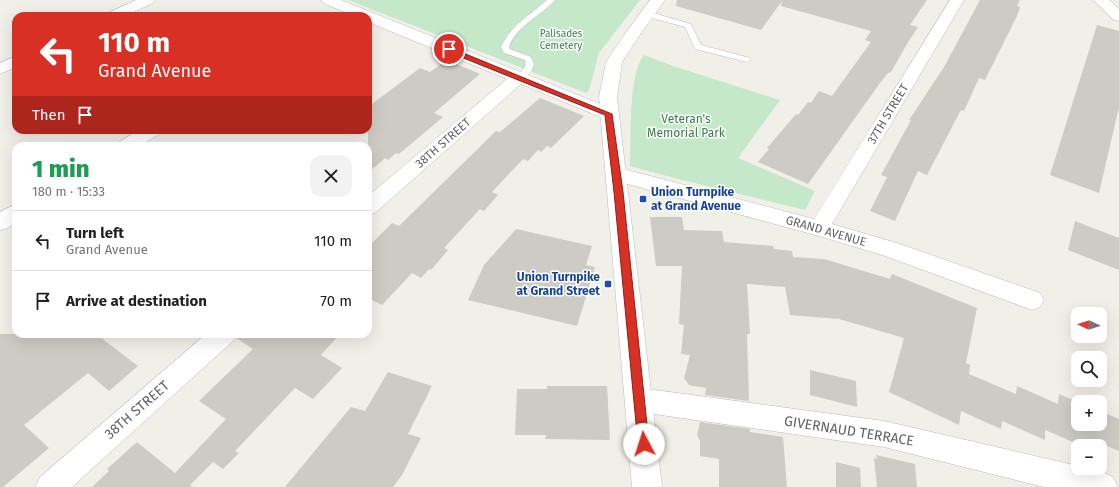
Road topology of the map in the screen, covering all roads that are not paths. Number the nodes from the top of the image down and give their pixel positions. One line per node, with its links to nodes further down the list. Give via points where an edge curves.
1 (148, 0): 7 (street)
2 (328, 0): 8 (street)
3 (551, 0): 14 (lane, via 506,41 505,47 508,51 528,59 530,64)
4 (957, 0): 22 (street, 37TH STREET)
5 (1100, 0): 9 (street)
6 (652, 7): 11 (lane, via 688,26 698,47); 15 (street, via 614,62 608,95)
7 (122, 12)
8 (346, 12)
9 (1119, 17)
10 (372, 23): 14 (street)
11 (748, 60)
12 (12, 63): 13 (street)
13 (0, 69)
14 (518, 78): 15 (street); 19 (street, 38TH STREET)
15 (609, 114): 18 (street)
16 (146, 134): 17 (street)
17 (132, 142)
18 (616, 174): 22 (street, GRAND AVENUE); 25 (street)
19 (372, 205)
20 (12, 214): 21 (street)
21 (0, 222)
22 (819, 228): 23 (street, GRAND AVENUE, via 892,250)
23 (1032, 300)
24 (219, 338): 26 (street, 38TH STREET)
25 (640, 400): 27 (street); 28 (street, GIVERNAUD TERRACE, via 884,434)
26 (50, 487)
27 (648, 487)
28 (1103, 487)

